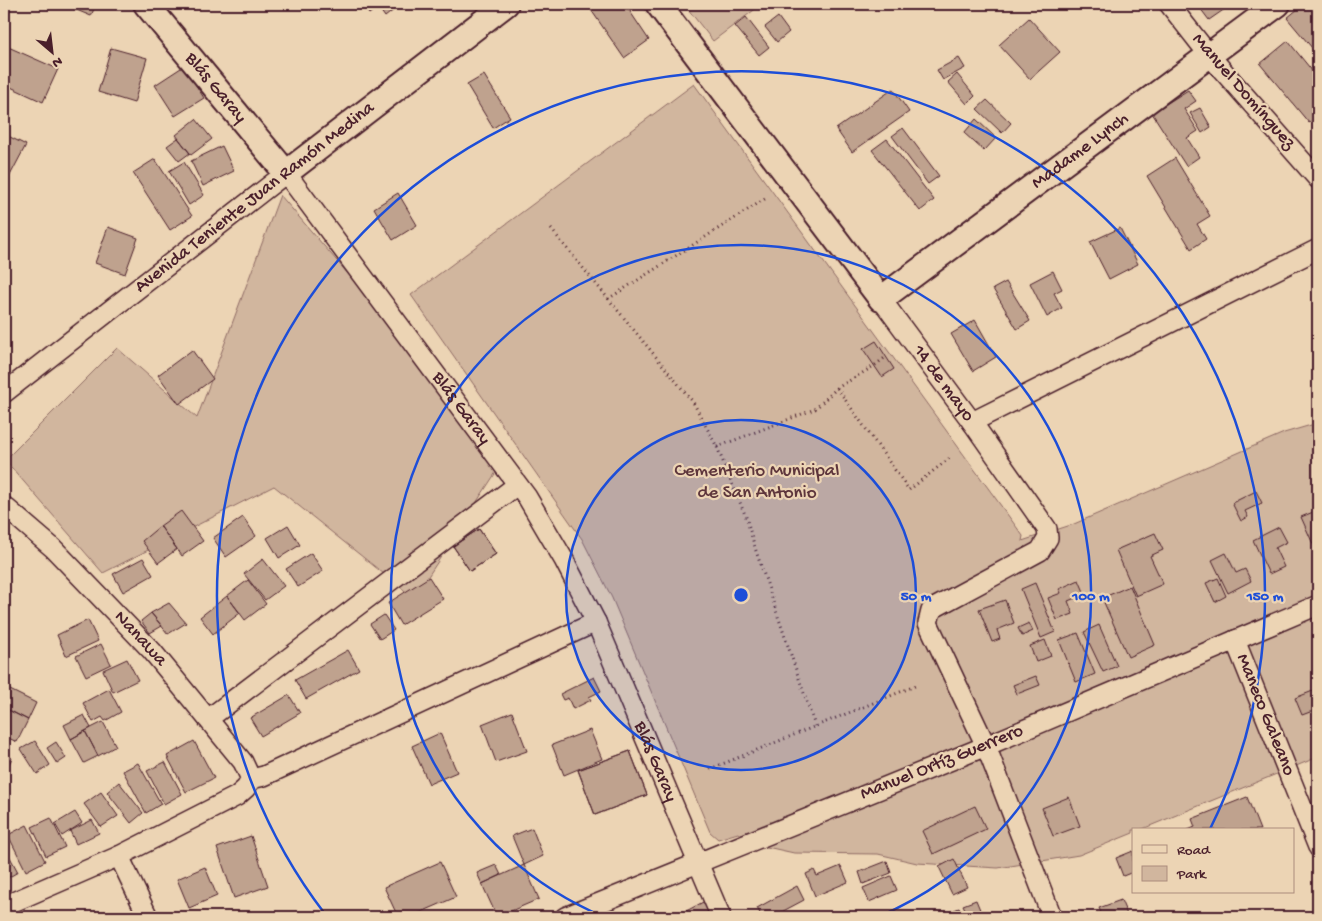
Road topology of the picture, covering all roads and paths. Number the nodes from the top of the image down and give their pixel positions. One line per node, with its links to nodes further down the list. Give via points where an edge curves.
1 (146, 4): 7 (street, Blás Garay)
2 (506, 4): 7 (street, Avenida Teniente Juan Ramón Medina)
3 (658, 4): 13 (street, 14 de mayo)
4 (1169, 4): 6 (street, Manuel Domínguez)
5 (1278, 4): 6 (street, Madame Lynch)
6 (1209, 55): 8 (street, Manuel Domínguez); 13 (street, Madame Lynch)
7 (286, 173): 16 (street, Avenida Teniente Juan Ramón Medina); 20 (street, Blás Garay)
8 (1318, 179)
9 (768, 197): 12 (path)
10 (552, 229): 12 (path)
11 (1318, 250): 17 (street)
12 (608, 299): 18 (path, via 693,402)
13 (881, 299): 17 (street, 14 de mayo)
14 (886, 357): 15 (path)
15 (837, 388): 18 (path, via 815,409); 19 (path, via 909,490)
16 (4, 393)
17 (972, 422): 28 (street, 14 de mayo, via 1047,529 1048,538 1040,551 936,607 929,616 928,623)
18 (717, 448): 27 (path, via 746,517)
19 (951, 458)
20 (517, 485): 23 (street, Blás Garay, via 564,560); 26 (street)
21 (4, 506): 26 (street, Nanawa, via 53,548 152,651)
22 (1318, 604): 24 (street, Manuel Ortíz Guerrero)
23 (596, 622): 30 (street); 33 (street, Blás Garay)
24 (1235, 640): 28 (street, Manuel Ortíz Guerrero); 31 (street, Maneco Galeano)
25 (914, 686): 27 (path)
26 (208, 719): 30 (street, Nanawa, via 243,762)
27 (814, 726): 29 (path)
28 (986, 746): 33 (street, Manuel Ortíz Guerrero); 38 (street)
29 (710, 769)
30 (249, 784): 32 (street, via 237,796)
31 (1318, 846)
32 (119, 856): 34 (street); 35 (street)
33 (700, 862): 36 (street, Manuel Ortíz Guerrero); 37 (street, Blás Garay)
34 (4, 906)
35 (148, 917)
36 (565, 917)
37 (722, 917)
38 (1052, 917)

